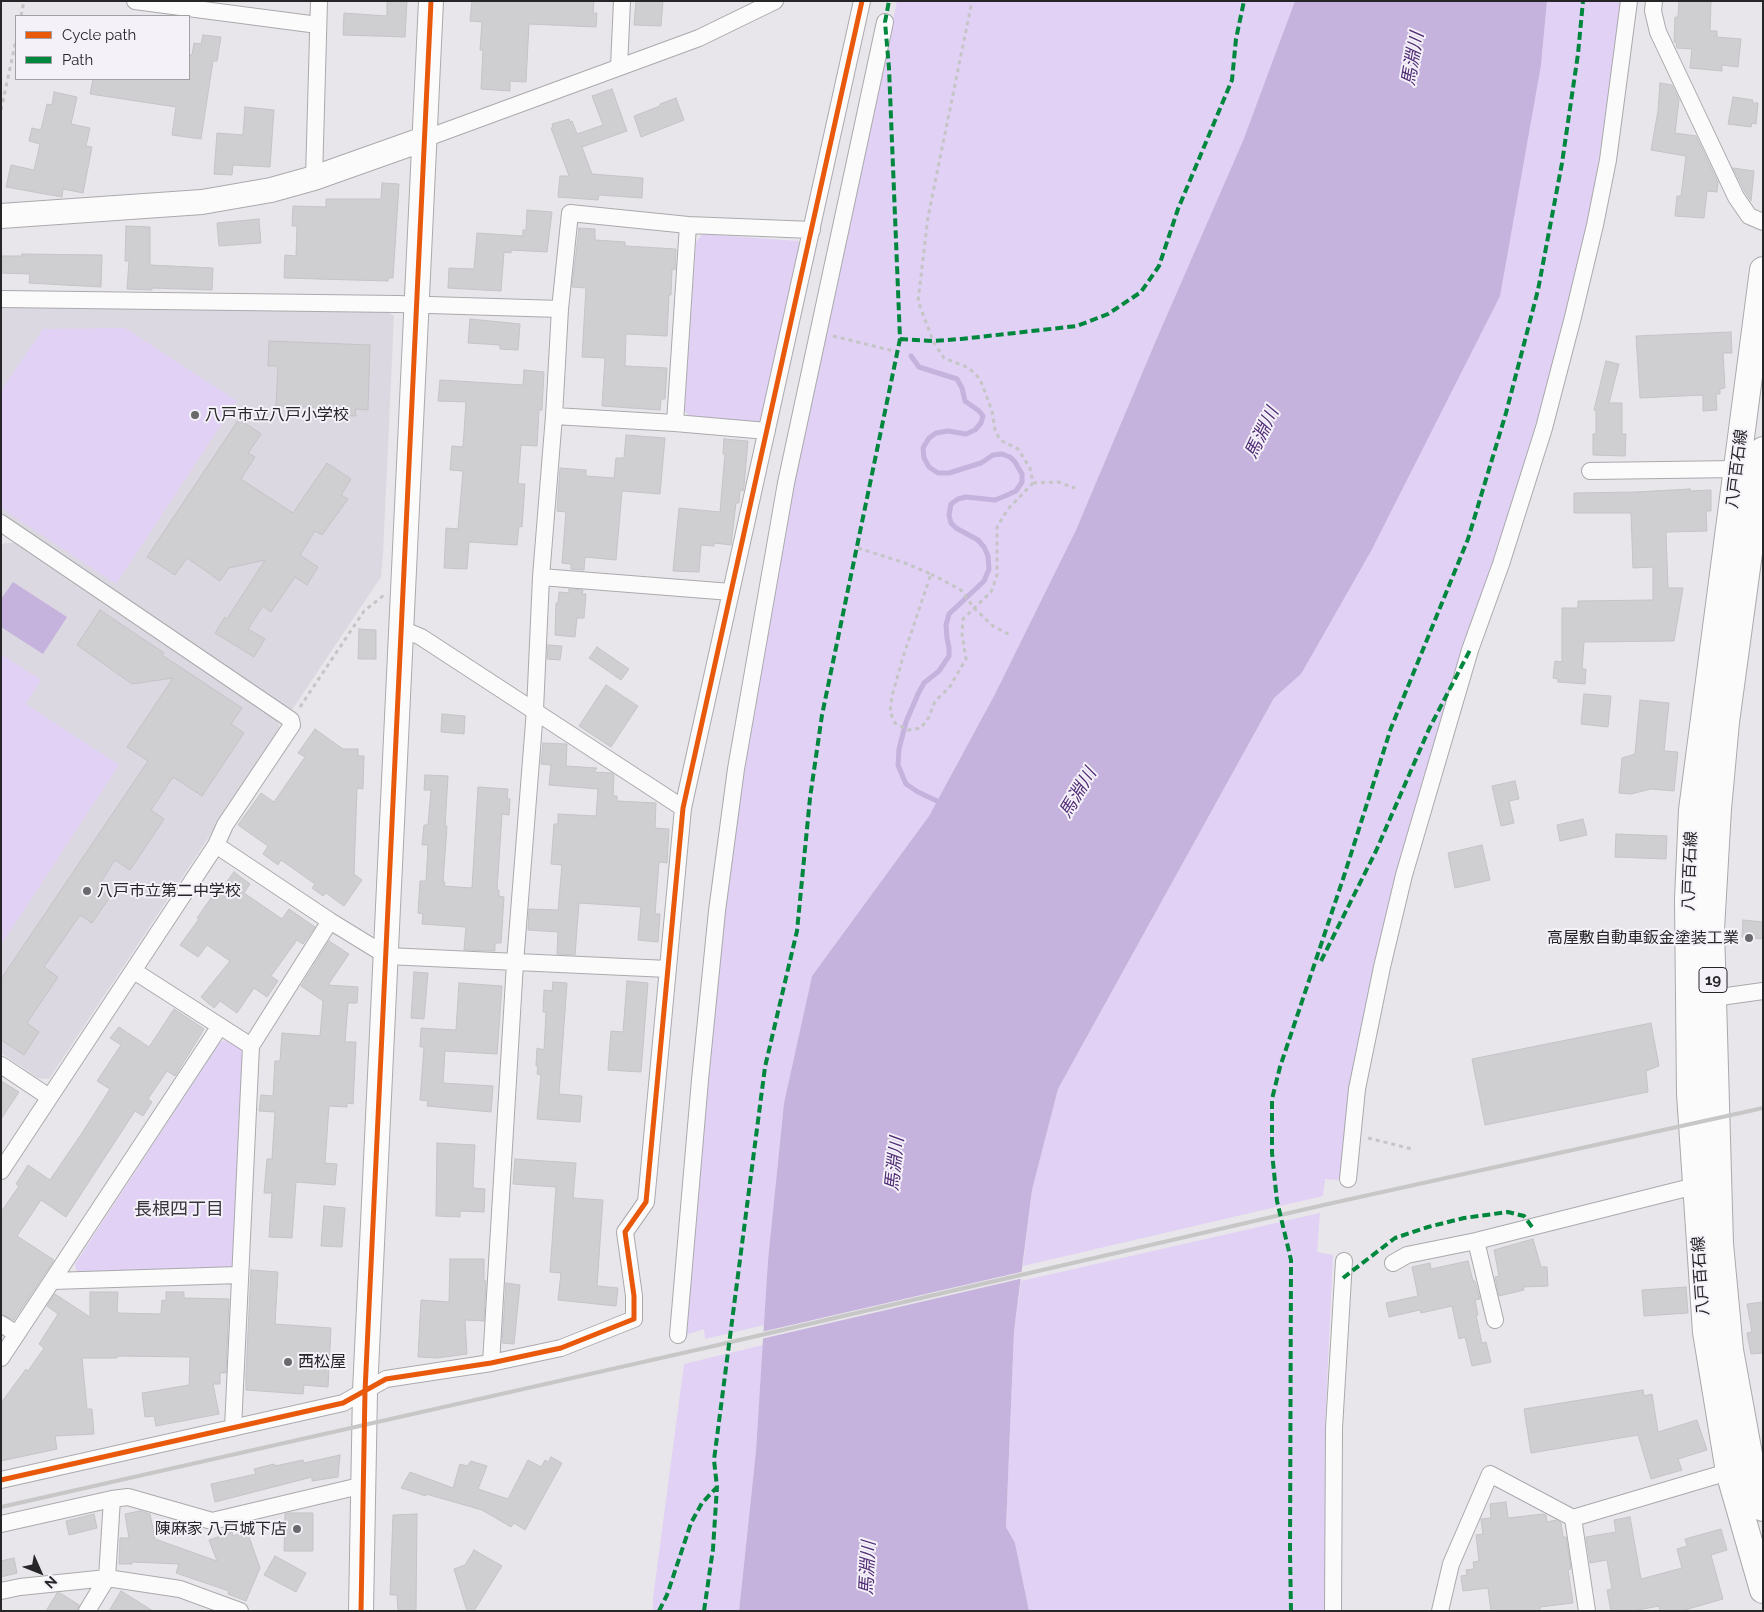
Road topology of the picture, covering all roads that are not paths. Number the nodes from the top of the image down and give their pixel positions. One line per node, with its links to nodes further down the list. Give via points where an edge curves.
1 (135, 1): 9 (street)
2 (320, 1): 12 (street)
3 (431, 1): 14 (street)
4 (622, 1): 13 (street)
5 (775, 1): 10 (street)
6 (862, 1): 19 (street)
7 (1629, 1): 49 (street, via 1608,160 1576,308 1544,428 1470,650 1404,875 1357,1089)
8 (1654, 1): 17 (street, via 1658,32 1736,197 1749,216)
9 (223, 6): 12 (street)
10 (744, 9): 13 (street, via 699,38)
11 (885, 22): 59 (street, via 786,483 736,769 717,911)
12 (318, 25): 15 (street)
13 (619, 66): 14 (street)
14 (424, 139): 15 (street); 22 (street)
15 (314, 178): 16 (street, via 271,190 202,202)
16 (1, 216)
17 (1763, 222)
18 (688, 225): 19 (street); 23 (street, via 570,213); 25 (street)
19 (812, 230): 26 (street)
20 (1763, 270): 28 (main road, 八戸百石線 / 19)
21 (1, 299): 22 (street)
22 (417, 305): 23 (street); 33 (street)
23 (560, 309): 24 (street)
24 (554, 416): 25 (street); 31 (street)
25 (675, 423): 26 (street)
26 (767, 431): 32 (street)
27 (1763, 450): 43 (main road, 八戸百石線 / 19, via 1726,722 1718,809 1711,929)
28 (1737, 469): 29 (street); 50 (main road, 八戸百石線 / 19, via 1692,810 1688,898 1690,1094)
29 (1590, 471)
30 (3, 529): 36 (street, via 291,720 292,724 225,825)
31 (541, 578): 32 (street); 34 (street)
32 (731, 592): 35 (street)
33 (402, 629): 34 (street, via 421,637); 38 (street)
34 (535, 710): 35 (street); 39 (street)
35 (683, 808): 40 (street)
36 (216, 845): 37 (street); 41 (street)
37 (330, 921): 38 (street); 45 (street)
38 (387, 956): 39 (street); 62 (street)
39 (515, 963): 40 (street); 61 (street)
40 (668, 969): 61 (street, via 646,1202 625,1232 634,1319 561,1348)
41 (134, 971): 44 (street); 47 (street)
42 (1763, 991): 43 (street)
43 (1713, 998): 64 (main road, 八戸百石線 / 19, via 1720,1244 1730,1350)
44 (220, 1026): 45 (street); 55 (street)
45 (251, 1046): 54 (street)
46 (1, 1066): 47 (street)
47 (49, 1097): 48 (street)
48 (1, 1170)
49 (1348, 1180)
50 (1695, 1186): 51 (street); 64 (main road, 八戸百石線 / 19, via 1706,1332)
51 (1476, 1240): 53 (street, via 1407,1255); 56 (street)
52 (1344, 1261): 77 (street, via 1334,1428)
53 (1393, 1262)
54 (240, 1275): 55 (street); 63 (street)
55 (52, 1281): 58 (street)
56 (1495, 1320)
57 (1, 1324): 58 (street)
58 (17, 1334): 60 (street)
59 (678, 1335)
60 (1, 1358)
61 (491, 1363): 62 (street, via 386,1379)
62 (365, 1391): 63 (street, via 343,1403); 66 (street)
63 (233, 1428): 65 (street)
64 (1748, 1466): 68 (main road, 八戸百石線 / 19); 69 (street); 72 (main road, 八戸百石線 / 19)
65 (1, 1480)
66 (364, 1485): 67 (street, via 212,1520 128,1497); 76 (street)
67 (112, 1499): 70 (street); 71 (street)
68 (1763, 1508)
69 (1574, 1518): 78 (street, via 1490,1474 1451,1564); 79 (street)
70 (1, 1524)
71 (107, 1578): 73 (street); 74 (street); 75 (street, via 180,1589)
72 (1763, 1590)
73 (1, 1591)
74 (87, 1611)
75 (240, 1611)
76 (360, 1611)
77 (1333, 1611)
78 (1440, 1611)
79 (1587, 1611)

